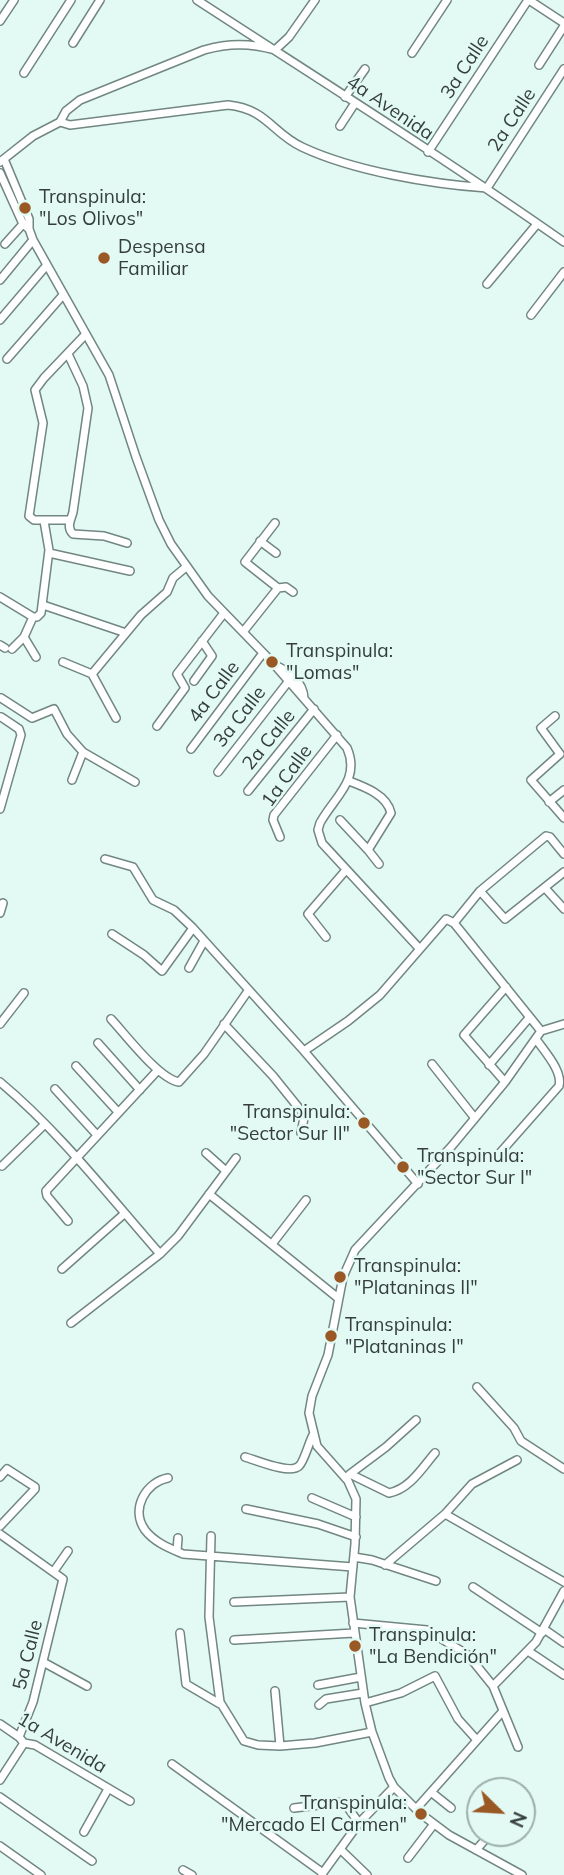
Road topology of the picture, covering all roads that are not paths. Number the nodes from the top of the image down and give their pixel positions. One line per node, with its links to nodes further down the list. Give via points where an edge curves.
1 (14, 0): 8 (street)
2 (71, 0): 16 (street)
3 (100, 0): 10 (street)
4 (197, 0): 11 (street, 4a Avenida)
5 (315, 0): 11 (street)
6 (447, 0): 12 (street)
7 (529, 0): 9 (street); 21 (street, 3a Calle)
8 (0, 21)
9 (564, 24): 13 (street)
10 (73, 43)
11 (275, 50): 17 (street, 4a Avenida); 19 (street, via 236,44 192,54 80,100)
12 (412, 53)
13 (539, 65)
14 (365, 69): 17 (street)
15 (564, 69): 24 (street, 2a Calle)
16 (24, 72)
17 (345, 97): 18 (street, 4a Avenida)
18 (355, 103): 20 (street); 21 (street, 4a Avenida)
19 (60, 122): 22 (street); 24 (street, via 69,125 240,106 259,114 296,144 322,155 396,174)
20 (340, 126)
21 (428, 152): 24 (street, 4a Avenida)
22 (2, 160): 26 (street, via 29,219)
23 (1, 176): 26 (street)
24 (487, 188): 25 (street, 4a Avenida)
25 (537, 224): 28 (street, 4a Avenida); 33 (street)
26 (26, 226): 27 (street); 29 (street)
27 (33, 240): 30 (street); 32 (street)
28 (564, 242)
29 (5, 244)
30 (46, 266): 34 (street); 36 (street)
31 (564, 272): 35 (street)
32 (0, 280)
33 (488, 284)
34 (63, 295): 37 (street); 39 (street)
35 (531, 315)
36 (0, 320)
37 (85, 335): 38 (street); 47 (street, via 113,385 159,520)
38 (68, 354): 40 (street, via 88,408); 41 (street, via 35,390 43,423 29,512 32,520)
39 (7, 359)
40 (69, 520): 41 (street); 44 (street, via 73,534 104,536)
41 (44, 521): 45 (street)
42 (275, 523): 43 (street)
43 (260, 541): 46 (street); 49 (street, via 245,562)
44 (127, 544)
45 (49, 553): 48 (street); 52 (street)
46 (276, 553)
47 (186, 567): 53 (street); 56 (street)
48 (130, 571)
49 (278, 587): 50 (street); 55 (street)
50 (293, 592)
51 (0, 598): 54 (street)
52 (43, 605): 54 (street, via 40,615); 56 (street)
53 (224, 613): 55 (street); 58 (street)
54 (33, 617): 57 (street)
55 (243, 632): 60 (street)
56 (126, 633): 64 (street)
57 (24, 637): 59 (street); 61 (street)
58 (202, 641): 65 (street, via 212,656); 73 (street, via 177,675 185,688)
59 (6, 648)
60 (263, 653): 63 (street); 75 (street, 4a Calle)
61 (36, 657)
62 (63, 662): 64 (street)
63 (274, 664): 66 (street); 68 (street, via 293,676 303,688)
64 (92, 674): 71 (street)
65 (194, 681)
66 (288, 682): 68 (street); 77 (street, 3a Calle)
67 (1, 698): 72 (street); 76 (street, via 32,718 54,709 67,734)
68 (304, 698): 69 (street)
69 (314, 709): 74 (street); 82 (street, 2a Calle)
70 (555, 716): 83 (street, via 541,729 560,754 531,780)
71 (116, 718)
72 (1, 719): 84 (street, via 21,735)
73 (157, 726)
74 (337, 735): 79 (street, via 351,757); 88 (street, 1a Calle, via 275,813)
75 (191, 750)
76 (83, 751): 78 (street); 80 (street)
77 (218, 772)
78 (72, 780)
79 (349, 781): 89 (street, via 372,791 392,810); 93 (street, via 318,830 327,849)
80 (135, 782)
81 (564, 790): 83 (street)
82 (248, 791)
83 (549, 802): 85 (street)
84 (0, 809)
85 (561, 809): 86 (street)
86 (564, 818)
87 (340, 820): 89 (street)
88 (280, 837)
89 (368, 850): 92 (street)
90 (564, 854): 96 (street, via 546,836)
91 (105, 859): 101 (street, via 134,867 153,900 174,910)
92 (379, 864)
93 (346, 870): 103 (street, via 308,914); 105 (street)
94 (564, 872): 95 (street)
95 (545, 888): 96 (street, via 505,919); 98 (street)
96 (481, 891): 100 (street)
97 (4, 903): 99 (street)
98 (564, 909)
99 (0, 913)
100 (454, 923): 105 (street, via 443,920); 107 (street)
101 (193, 928): 102 (street, via 162,971); 104 (street)
102 (111, 934)
103 (326, 937)
104 (204, 941): 106 (street); 108 (street)
105 (419, 948): 117 (street, via 364,1009)
106 (189, 968)
107 (506, 987): 110 (street); 119 (street, via 464,1035)
108 (248, 991): 113 (street); 117 (street)
109 (24, 993): 112 (street)
110 (529, 1018): 115 (street); 119 (street)
111 (111, 1019): 121 (street)
112 (0, 1024)
113 (224, 1024): 121 (street, via 179,1082); 129 (street, via 302,1112)
114 (564, 1024): 115 (street)
115 (539, 1035): 123 (street); 132 (street, via 561,1080 559,1086)
116 (97, 1043): 125 (street)
117 (304, 1051): 137 (street)
118 (432, 1064): 127 (street)
119 (489, 1065): 123 (street)
120 (76, 1066): 126 (street)
121 (158, 1070): 125 (street)
122 (0, 1082): 128 (street)
123 (505, 1082): 127 (street)
124 (55, 1089): 130 (street)
125 (139, 1090): 126 (street)
126 (118, 1112): 130 (street)
127 (474, 1117): 137 (street)
128 (44, 1125): 133 (street); 135 (street)
129 (301, 1133)
130 (97, 1135): 133 (street)
131 (206, 1153): 136 (street)
132 (499, 1154)
133 (76, 1158): 140 (street); 141 (street, via 46,1192)
134 (236, 1158): 136 (street)
135 (2, 1166)
136 (226, 1171): 138 (street)
137 (418, 1184): 145 (street, via 355,1250)
138 (209, 1194): 142 (street); 143 (street)
139 (306, 1200): 142 (street)
140 (124, 1214): 143 (street); 144 (street)
141 (68, 1221)
142 (272, 1244): 145 (street)
143 (160, 1254): 146 (street)
144 (62, 1269)
145 (338, 1298): 149 (street, via 328,1355 310,1404)
146 (71, 1324)
147 (477, 1387): 153 (street, via 521,1441)
148 (416, 1420): 154 (street)
149 (313, 1435): 151 (street, via 295,1468); 154 (street, via 317,1446)
150 (435, 1453): 154 (street, via 409,1483 391,1493)
151 (244, 1457)
152 (517, 1460): 159 (street, via 472,1484)
153 (564, 1469)
154 (348, 1476): 160 (street)
155 (0, 1478): 161 (street, via 8,1469 35,1489)
156 (168, 1478): 167 (street, via 147,1488 140,1520 155,1540)
157 (312, 1498): 160 (street)
158 (246, 1509): 164 (street)
159 (445, 1514): 170 (street); 174 (street)
160 (356, 1517): 164 (street)
161 (0, 1526)
162 (0, 1534): 172 (street)
163 (211, 1536): 168 (street)
164 (356, 1537): 169 (street)
165 (178, 1538): 167 (street)
166 (68, 1551): 172 (street)
167 (177, 1551): 168 (street)
168 (211, 1555): 171 (street); 195 (street, via 209,1617)
169 (354, 1557): 170 (street); 171 (street)
170 (385, 1565): 173 (street)
171 (353, 1567): 177 (street)
172 (54, 1571): 186 (street, 5a Calle, via 63,1578)
173 (436, 1581)
174 (564, 1582)
175 (473, 1587): 180 (street)
176 (564, 1591): 180 (street)
177 (349, 1597): 178 (street); 179 (street)
178 (234, 1602)
179 (353, 1623): 182 (street); 191 (street, via 427,1630 468,1655)
180 (543, 1631): 184 (street); 185 (street)
181 (180, 1633): 195 (street, via 186,1684)
182 (354, 1633): 183 (street); 188 (street)
183 (234, 1640)
184 (564, 1643)
185 (528, 1651): 187 (street); 191 (street)
186 (43, 1662): 190 (street); 201 (street, 5a Calle)
187 (564, 1675)
188 (361, 1677): 189 (street); 193 (street)
189 (317, 1685)
190 (87, 1686)
191 (493, 1686): 197 (street)
192 (275, 1691): 202 (street)
193 (363, 1693): 194 (street); 196 (street, via 326,1699)
194 (365, 1703): 199 (street); 200 (street, via 401,1693 435,1676 458,1719)
195 (220, 1704): 202 (street, via 246,1742)
196 (319, 1705)
197 (503, 1711): 200 (street); 203 (street)
198 (0, 1724): 201 (street, 1a Avenida)
199 (372, 1732): 202 (street); 206 (street)
200 (476, 1739): 208 (street)
201 (21, 1740): 205 (street, 5a Calle); 207 (street, 1a Avenida)
202 (281, 1746)
203 (517, 1747)
204 (172, 1764): 224 (street)
205 (0, 1780)
206 (394, 1787): 213 (street); 214 (street)
207 (108, 1789): 210 (street, 1a Avenida); 216 (street)
208 (432, 1792): 212 (street); 213 (street)
209 (0, 1797): 222 (street)
210 (130, 1801)
211 (294, 1808): 214 (street, via 344,1802)
212 (452, 1808)
213 (416, 1809): 215 (street)
214 (359, 1823): 219 (street)
215 (434, 1824): 220 (street); 221 (street)
216 (84, 1832)
217 (0, 1846): 225 (street)
218 (479, 1847): 220 (street)
219 (340, 1849): 224 (street); 227 (street)
220 (476, 1850): 228 (street)
221 (408, 1858)
222 (92, 1861)
223 (183, 1870): 226 (street)
224 (322, 1874)
225 (41, 1875)
226 (192, 1875)
227 (367, 1875)
228 (520, 1875)

